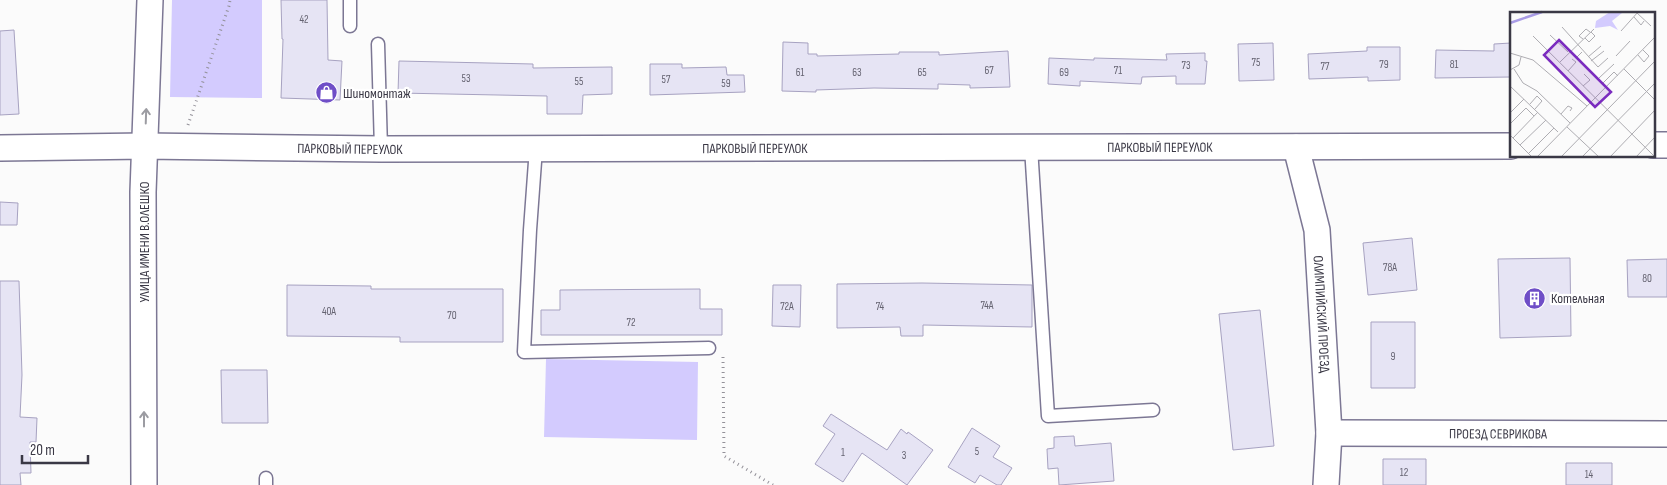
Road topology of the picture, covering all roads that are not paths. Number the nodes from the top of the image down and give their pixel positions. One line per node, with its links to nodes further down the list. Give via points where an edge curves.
1 (150, 0): 7 (street, УЛИЦА ИМЕНИ В.ОЛЕШКО, one-way to 1)
2 (350, 0): 3 (lane)
3 (350, 26)
4 (378, 44): 13 (lane)
5 (1654, 145): 6 (street)
6 (1667, 145)
7 (146, 146): 10 (street, ПАРКОВЫЙ ПЕРЕУЛОК); 13 (street, ПАРКОВЫЙ ПЕРЕУЛОК); 18 (street, УЛИЦА ИМЕНИ В.ОЛЕШКО, one-way to 7, via 143,192)
8 (1510, 146): 9 (street, ПАРКОВЫЙ ПЕРЕУЛОК)
9 (1296, 147): 12 (street, ПАРКОВЫЙ ПЕРЕУЛОК); 16 (street, ОЛИМПИЙСКИЙ ПРОЕЗД, via 1317,230)
10 (0, 148)
11 (536, 148): 12 (street, ПАРКОВЫЙ ПЕРЕУЛОК); 13 (street, ПАРКОВЫЙ ПЕРЕУЛОК); 14 (lane, via 524,352)
12 (1031, 148): 15 (lane, via 1048,416)
13 (381, 149)
14 (709, 348)
15 (1153, 410)
16 (1329, 433): 17 (street, ПРОЕЗД СЕВРИКОВА); 19 (street, ОЛИМПИЙСКИЙ ПРОЕЗД)
17 (1667, 434)
18 (144, 485)
19 (1326, 485)

